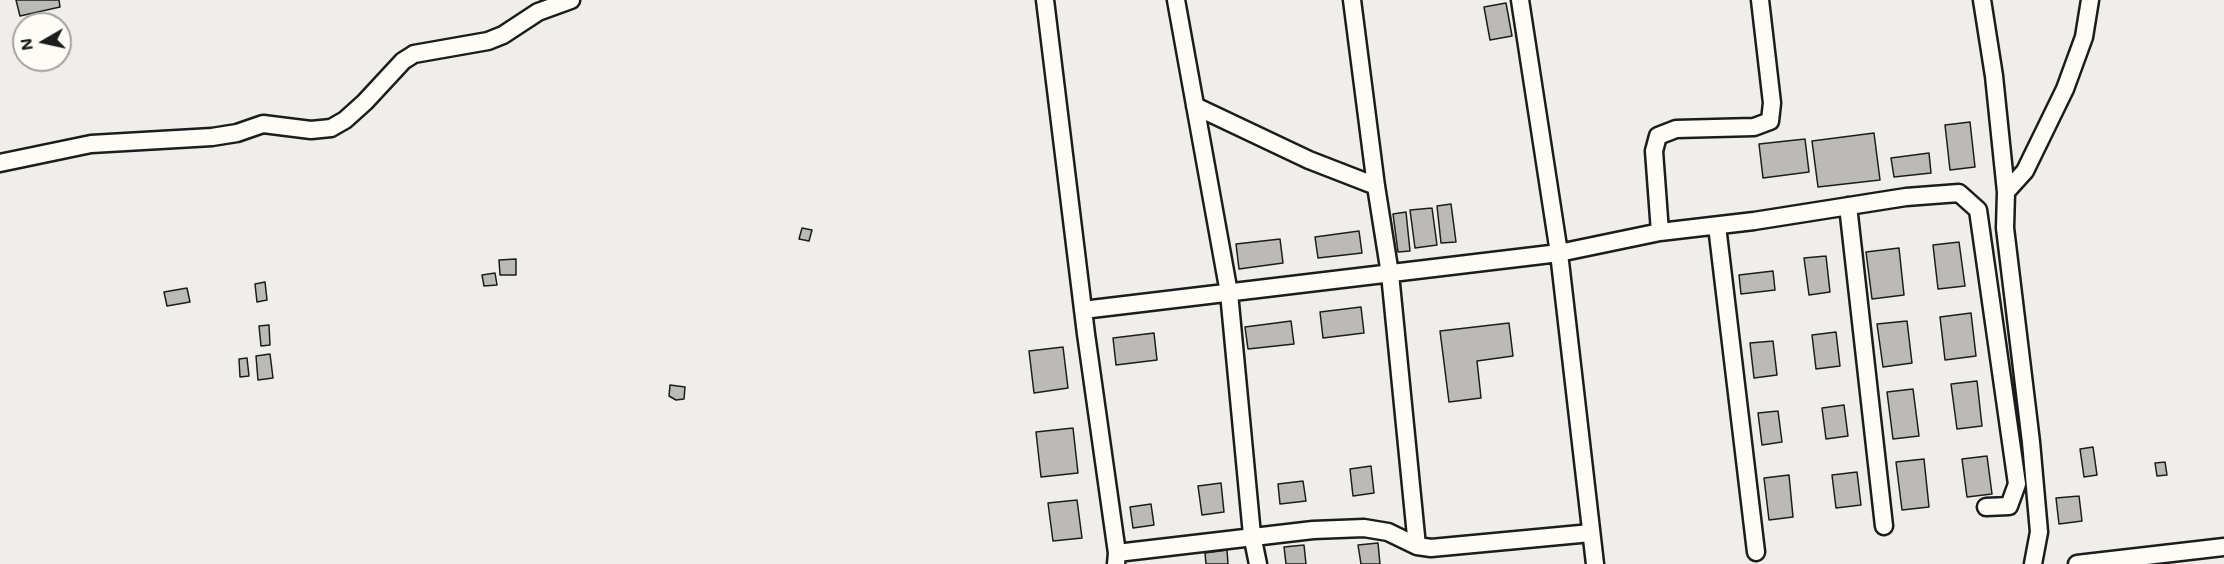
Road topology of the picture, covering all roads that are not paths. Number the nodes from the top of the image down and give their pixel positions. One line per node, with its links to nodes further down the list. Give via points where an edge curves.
1 (571, 0): 10 (street, via 538,12 488,41 414,54 345,120 331,128 311,130 264,124 213,137 91,144)
2 (1045, 0): 19 (street)
3 (1176, 0): 9 (street)
4 (1352, 0): 11 (street)
5 (1520, 0): 16 (street)
6 (1760, 0): 15 (street, via 1772,103 1770,121 1754,127 1676,129 1658,136 1654,151)
7 (1982, 0): 12 (street)
8 (2090, 0): 12 (street, via 2084,37 2065,89 2025,171)
9 (1195, 106): 11 (street, via 1309,160); 18 (street)
10 (0, 163)
11 (1376, 186): 17 (street)
12 (2006, 192): 31 (street, via 2005,228 2039,532)
13 (1848, 206): 14 (street); 20 (street, via 1959,193 1978,210 2017,484 2010,506); 21 (street)
14 (1717, 226): 15 (street); 26 (street)
15 (1660, 232): 16 (street)
16 (1559, 253): 17 (street); 22 (street)
17 (1390, 274): 18 (street); 24 (street)
18 (1229, 293): 19 (street); 23 (street)
19 (1083, 310): 27 (street)
20 (1986, 507)
21 (1884, 526)
22 (1592, 533): 24 (street, via 1431,548); 30 (street)
23 (1252, 535): 24 (street, via 1364,528 1388,532); 27 (street); 29 (street)
24 (1417, 546)
25 (2224, 547): 28 (street)
26 (1756, 552)
27 (1117, 558)
28 (2150, 560): 32 (street)
29 (1258, 564)
30 (1595, 564)
31 (2033, 564)
32 (2077, 564)

